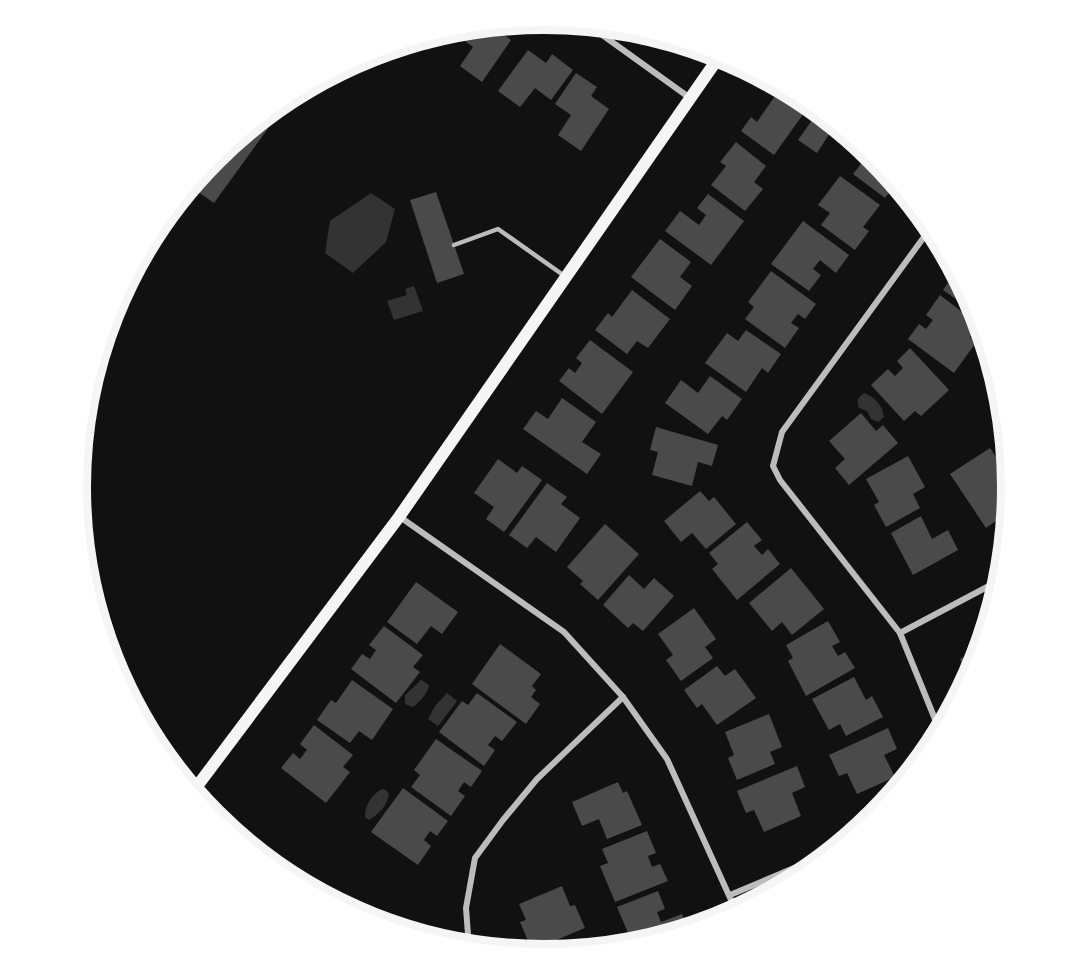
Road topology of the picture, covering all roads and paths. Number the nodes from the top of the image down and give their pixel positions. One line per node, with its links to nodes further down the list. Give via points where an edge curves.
1 (600, 34): 3 (street)
2 (715, 63): 3 (main road)
3 (690, 98): 6 (main road)
4 (926, 234): 9 (street, via 782,432 773,466)
5 (454, 245): 6 (lane, via 498,230)
6 (566, 277): 7 (main road)
7 (399, 516): 10 (street, via 564,632); 12 (main road)
8 (991, 585): 9 (street)
9 (900, 633): 11 (street)
10 (623, 697): 14 (street, via 667,759); 16 (street, via 537,779 475,858 466,908)
11 (936, 724)
12 (198, 785)
13 (805, 863): 14 (street)
14 (730, 895): 15 (street)
15 (733, 904)
16 (468, 938)

